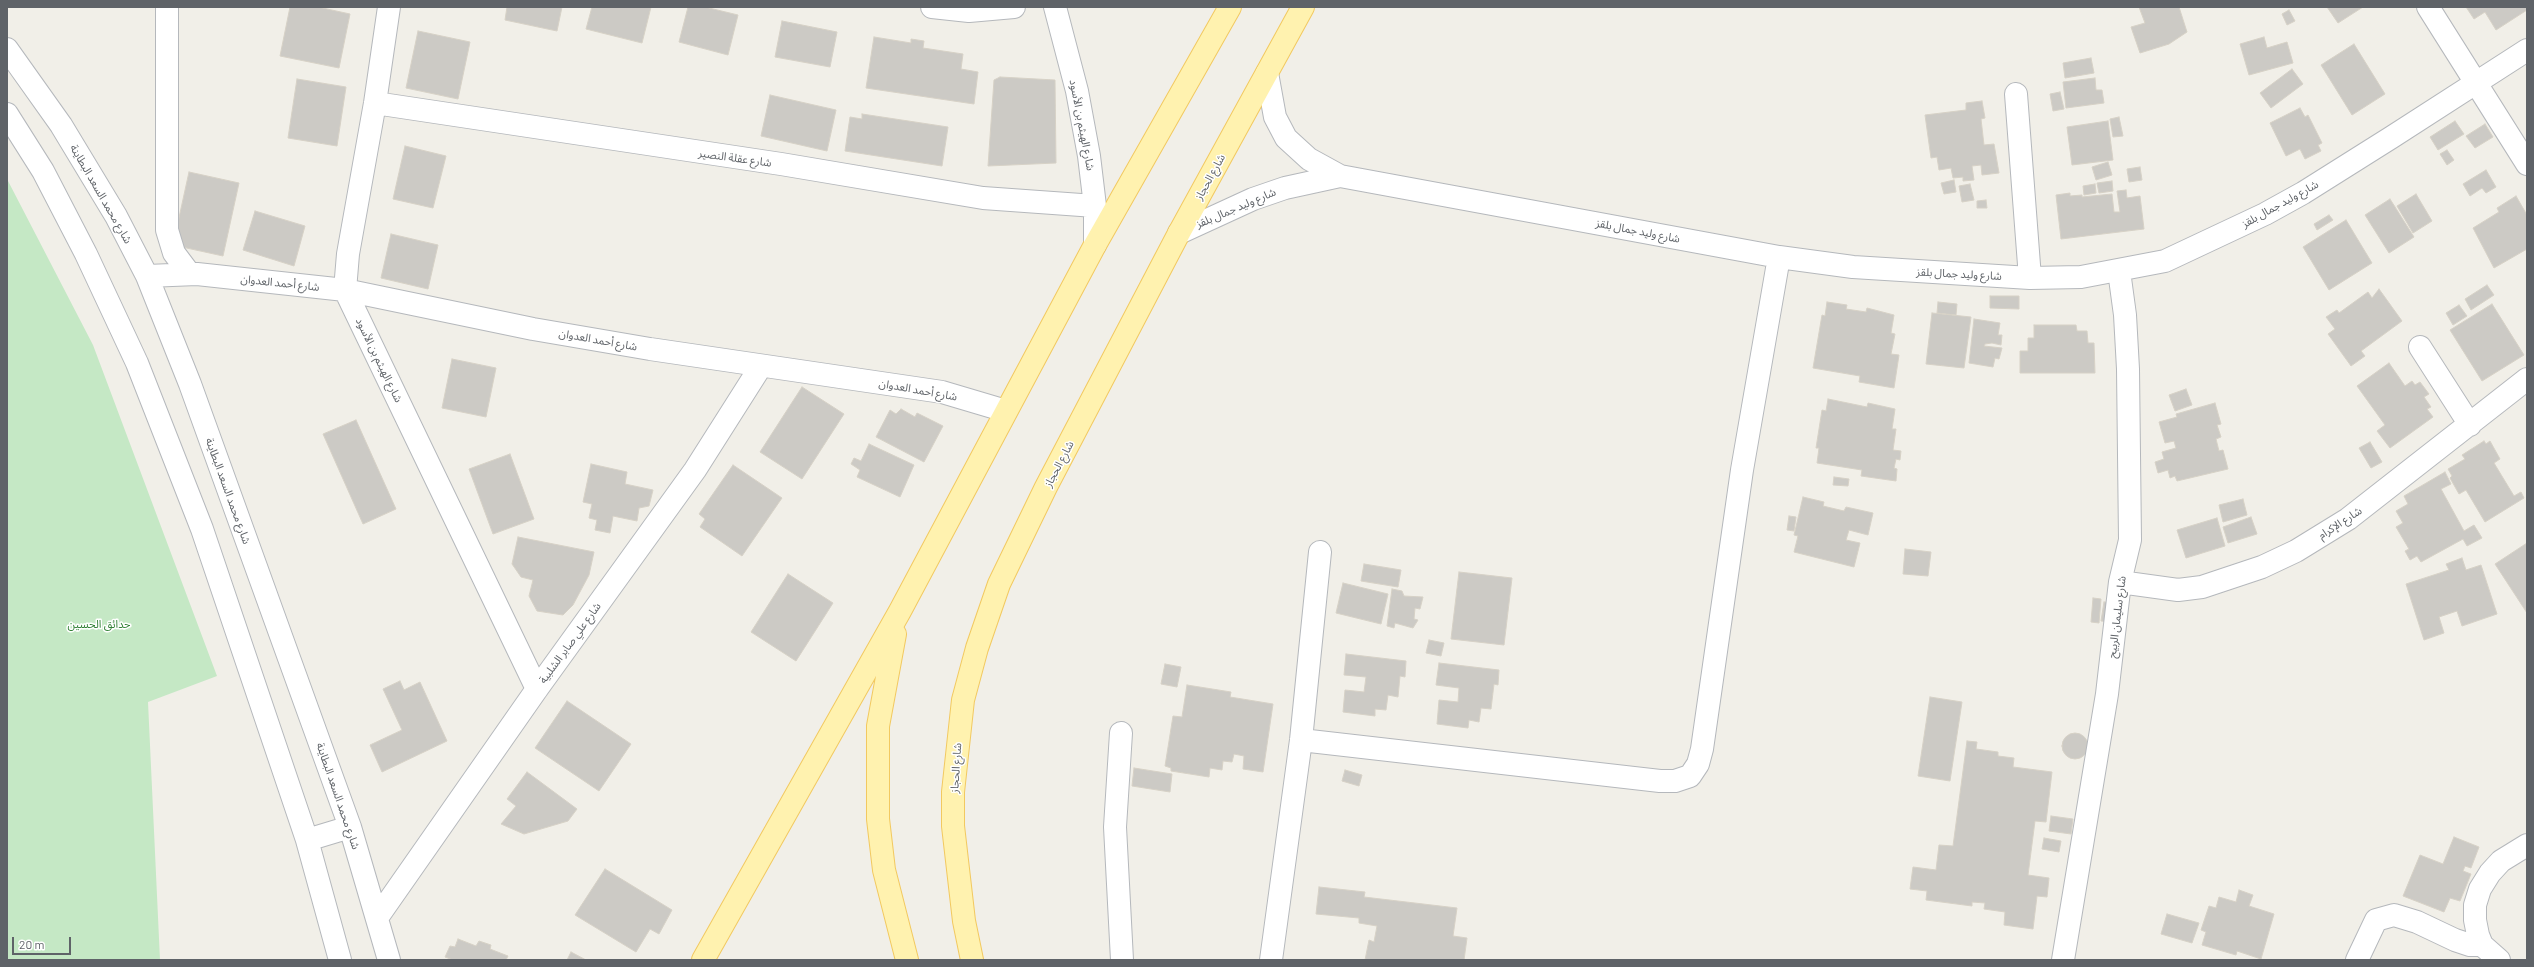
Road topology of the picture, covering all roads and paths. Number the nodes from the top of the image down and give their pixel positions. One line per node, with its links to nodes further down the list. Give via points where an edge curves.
1 (167, 7): 23 (street, via 167,230 174,253)
2 (389, 7): 14 (street)
3 (932, 7): 4 (street, via 969,11)
4 (1014, 7)
5 (1056, 7): 18 (street, شارع الهيثم بن الأسود, via 1077,91)
6 (1230, 7): 20 (main road)
7 (1303, 7): 11 (main road, شارع الحجاز)
8 (2428, 7): 12 (street)
9 (7, 49): 24 (street, شارع محمد السعد البطاينة, via 61,125 116,216)
10 (2527, 50): 12 (street, شارع وليد جمال بلقز)
11 (1267, 73): 17 (street, شارع وليد جمال بلقز, via 1275,118 1286,138 1309,159); 19 (main road, شارع الحجاز)
12 (2476, 83): 16 (street); 22 (street, شارع وليد جمال بلقز, via 2303,193 2265,214 2165,261)
13 (2016, 94): 25 (street)
14 (375, 103): 18 (street, شارع عقلة النصير, via 781,164 983,198); 26 (street, via 348,254)
15 (7, 114): 39 (street, via 50,185 86,254 137,363 202,529)
16 (2527, 164)
17 (1340, 176): 19 (street, شارع وليد جمال بلقز, via 1253,198); 21 (street, شارع وليد جمال بلقز)
18 (1095, 206): 20 (street, شارع الهيثم بن الأسود)
19 (1179, 233): 47 (main road, شارع الحجاز, via 1046,487 999,584 968,674 956,758 953,826 964,921)
20 (1095, 245): 30 (main road)
21 (1779, 257): 25 (street, شارع وليد جمال بلقز, via 1853,267); 37 (street, via 1741,478 1702,749 1698,764 1690,776 1676,781 1660,781)
22 (2119, 271): 25 (street, شارع وليد جمال بلقز, via 2081,277); 33 (street, شارع سليمان الربيح, via 2125,315 2130,498 2130,540)
23 (190, 274): 24 (street, شارع أحمد العدوان); 26 (street, شارع أحمد العدوان)
24 (147, 276): 38 (street, شارع محمد السعد البطاينة, via 190,384)
25 (2030, 278)
26 (345, 290): 28 (street, شارع أحمد العدوان, via 533,329); 35 (street, شارع الهيثم بن الأسود)
27 (2420, 347): 31 (street)
28 (761, 366): 30 (street, شارع أحمد العدوان, via 942,392); 35 (street, شارع علي صابر الشلبية, via 695,470)
29 (2527, 379): 31 (street, شارع الإكرام)
30 (1006, 412): 34 (main road)
31 (2470, 425): 33 (street, شارع الإكرام, via 2348,519 2296,551 2262,567 2202,587 2178,590)
32 (1320, 552): 37 (street)
33 (2120, 582): 50 (street, شارع سليمان الربيح, via 2108,694)
34 (900, 611): 45 (main road); 46 (main road, via 878,726 878,819 884,870)
35 (537, 689): 41 (street, شارع علي صابر الشلبية)
36 (1121, 733): 48 (street, via 1115,827)
37 (1302, 740): 49 (street)
38 (350, 827): 39 (street); 41 (street, شارع محمد السعد البطاينة)
39 (307, 840): 43 (street)
40 (2527, 845): 42 (street, via 2501,861 2490,872 2480,889 2475,905 2475,920)
41 (377, 918): 44 (street, شارع محمد السعد البطاينة)
42 (2482, 945): 51 (street, via 2470,945 2455,940 2417,922 2394,915 2376,920); 52 (street)
43 (340, 960)
44 (389, 960)
45 (702, 960)
46 (907, 960)
47 (972, 960)
48 (1122, 960)
49 (1271, 960)
50 (2063, 960)
51 (2357, 960)
52 (2499, 960)

